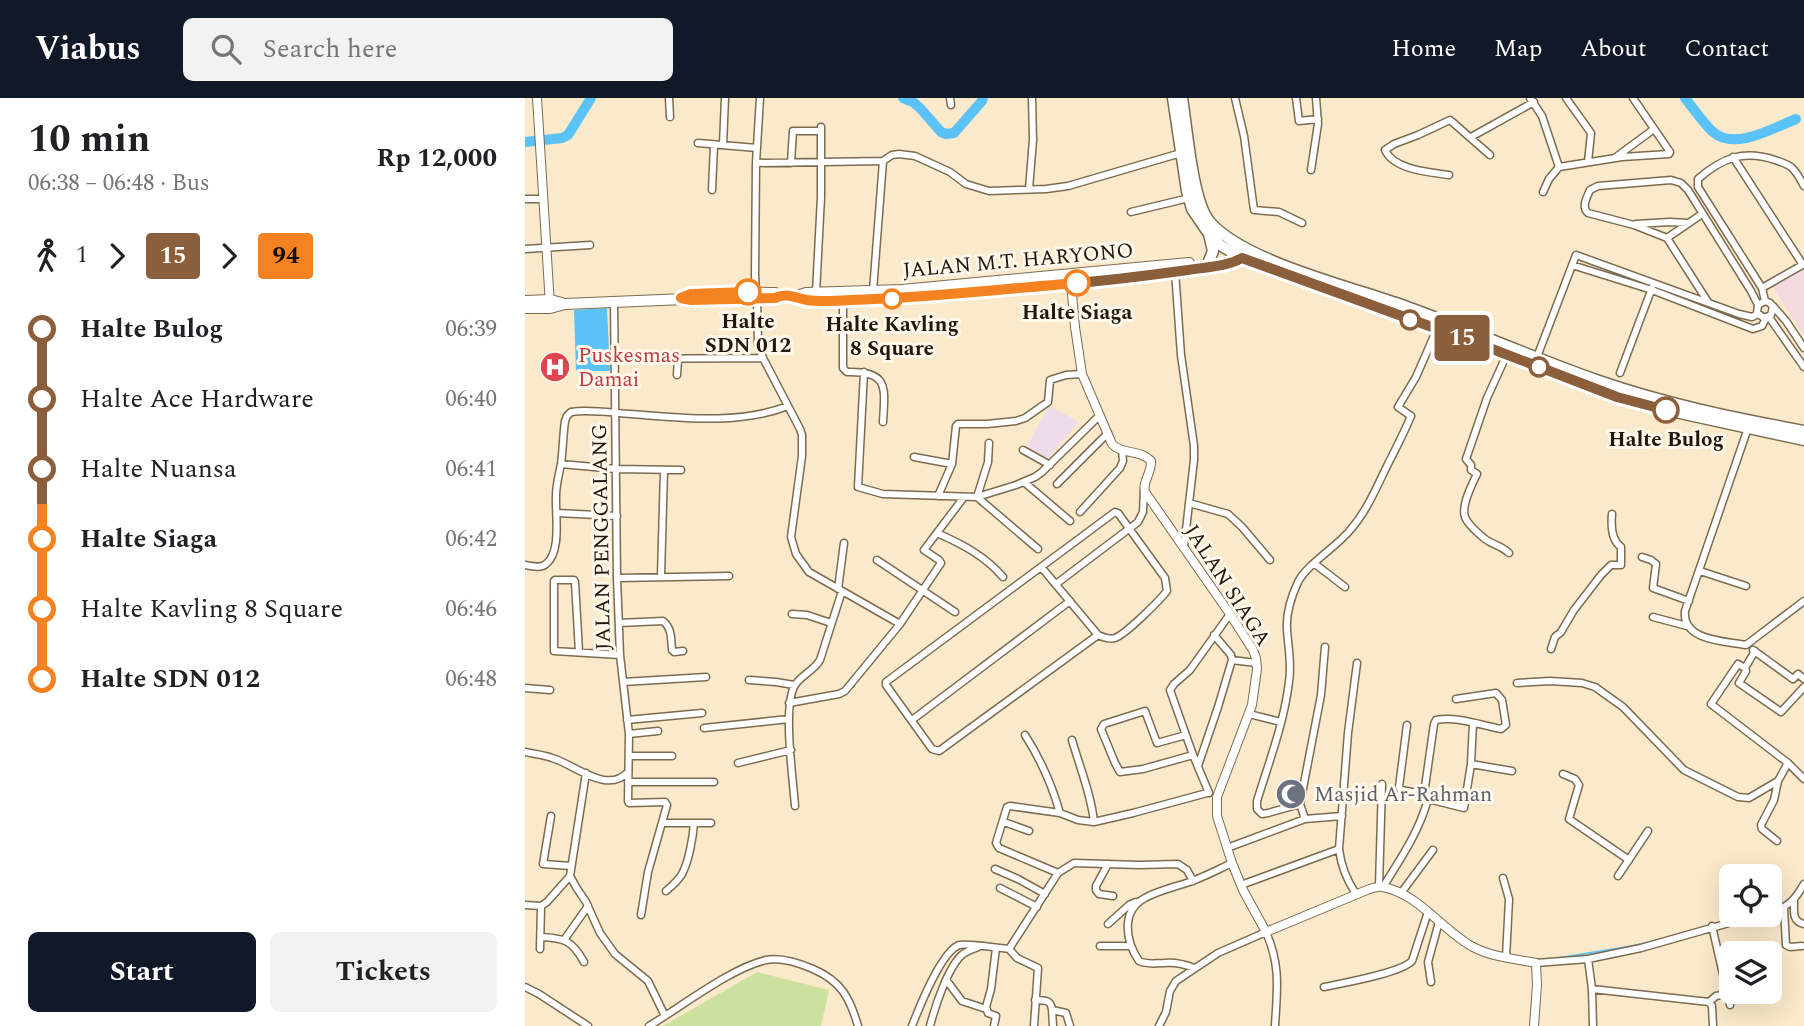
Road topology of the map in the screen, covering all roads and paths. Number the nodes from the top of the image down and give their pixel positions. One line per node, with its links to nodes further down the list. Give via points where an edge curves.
1 (537, 98): 38 (street)
2 (669, 98): 14 (street)
3 (725, 98): 20 (street)
4 (760, 98): 21 (street)
5 (1032, 98): 35 (street)
6 (1173, 98): 22 (highway)
7 (1182, 98): 50 (highway, via 1198,198 1209,220)
8 (1235, 98): 43 (street, via 1254,210 1279,212)
9 (1296, 98): 15 (street, via 1299,121)
10 (1316, 98): 15 (street)
11 (1566, 98): 27 (street, via 1591,133)
12 (1633, 98): 16 (street)
13 (1532, 100): 17 (street); 31 (street)
14 (670, 117)
15 (1318, 119): 32 (street)
16 (1654, 129): 25 (street); 25 (street, via 1668,155)
17 (1471, 137): 23 (street); 33 (street, via 1449,120 1385,150 1402,165)
18 (698, 143): 19 (street)
19 (714, 145): 20 (street); 36 (street)
20 (723, 145): 21 (street)
21 (757, 148): 28 (street)
22 (1181, 153): 35 (street, via 1068,186); 39 (highway)
23 (1490, 155)
24 (1733, 157): 34 (street, via 1753,154 1783,163); 54 (street); 59 (street, via 1699,177 1697,184)
25 (1615, 158): 27 (street)
26 (883, 161): 30 (street); 35 (street, via 907,154 977,188); 60 (street)
27 (1588, 162): 31 (street)
28 (755, 163): 29 (street); 62 (street)
29 (792, 163): 30 (street); 30 (street, via 793,131 821,129)
30 (822, 163): 61 (street)
31 (1559, 167): 37 (street)
32 (1311, 170)
33 (1449, 175)
34 (1804, 186)
35 (1028, 189)
36 (712, 190)
37 (1543, 192)
38 (543, 198): 40 (street); 49 (street)
39 (1189, 198): 41 (street); 46 (highway)
40 (525, 199)
41 (1131, 212)
42 (1702, 214): 44 (street); 45 (street, via 1686,187 1671,180 1590,190 1584,205 1588,213); 69 (street, via 1751,291)
43 (1303, 223)
44 (1688, 223): 45 (street); 47 (street)
45 (1634, 225): 47 (street)
46 (1209, 234): 50 (highway); 53 (highway, via 1213,251)
47 (1667, 238): 67 (street)
48 (590, 245): 49 (street)
49 (545, 247): 51 (street); 68 (street)
50 (1234, 247): 52 (highway); 53 (main road, JALAN M.T. HARYONO, via 1223,258)
51 (525, 249)
52 (1244, 253): 56 (main road, JALAN M.T. HARYONO, via 1229,264); 73 (highway); 77 (highway, via 1397,304)
53 (1209, 261): 60 (main road, JALAN M.T. HARYONO)
54 (1803, 264): 59 (street)
55 (1572, 265): 58 (street); 58 (street, via 1576,256); 77 (street)
56 (1175, 271): 57 (main road, JALAN M.T. HARYONO); 110 (street, via 1194,446)
57 (1071, 283): 65 (main road, JALAN M.T. HARYONO); 83 (street)
58 (1653, 287): 67 (street); 72 (street, via 1753,330); 82 (street)
59 (1762, 288): 69 (street)
60 (873, 290): 61 (main road, JALAN M.T. HARYONO)
61 (816, 293): 63 (main road, JALAN M.T. HARYONO)
62 (757, 295): 63 (main road, JALAN M.T. HARYONO); 66 (main road, JALAN M.T. HARYONO); 76 (street, via 757,338)
63 (796, 296): 65 (main road, JALAN M.T. HARYONO)
64 (525, 301): 68 (main road, JALAN M.T. HARYONO)
65 (843, 301): 81 (street, via 843,368)
66 (614, 302): 68 (main road, JALAN M.T. HARYONO); 78 (street, JALAN PENGGALANG)
67 (1709, 303): 71 (street, via 1747,316)
68 (550, 304): 70 (main road, JALAN M.T. HARYONO)
69 (1765, 304): 71 (street, via 1756,310); 72 (street, via 1773,313); 74 (street, via 1786,321)
70 (525, 308)
71 (1758, 314): 72 (street)
72 (1768, 317): 80 (street)
73 (1437, 329): 75 (highway); 125 (street, via 1398,407 1411,416 1402,438 1354,526)
74 (1804, 348)
75 (1507, 355): 85 (highway); 121 (street, via 1466,459 1477,474 1465,515 1484,538)
76 (763, 358): 79 (street); 86 (street)
77 (1537, 358): 85 (highway)
78 (614, 359): 79 (street); 87 (street, JALAN PENGGALANG)
79 (678, 359): 84 (street)
80 (1804, 367)
81 (865, 372): 89 (street, via 883,386); 107 (street, via 858,487 883,494)
82 (1620, 373)
83 (1082, 374): 88 (street); 99 (street, via 1050,380 1048,402 1021,419 956,426)
84 (677, 375)
85 (1598, 385): 90 (highway, via 1617,397); 91 (highway)
86 (788, 406): 87 (street, via 740,418); 136 (street, via 800,429 802,446 792,545 810,572)
87 (616, 413): 98 (street, via 576,411 567,416); 101 (street, JALAN PENGGALANG)
88 (1100, 415): 92 (street); 100 (street)
89 (883, 422)
90 (1748, 428): 93 (highway); 128 (street)
91 (1804, 431)
92 (1108, 433): 96 (street, via 1114,447); 105 (street)
93 (1804, 440)
94 (989, 443): 109 (street)
95 (1023, 450): 100 (street)
96 (1122, 450): 106 (street, via 1143,454 1151,461); 111 (street, via 1120,468)
97 (913, 457): 99 (street)
98 (561, 464): 101 (street); 112 (street)
99 (952, 464): 107 (street)
100 (1050, 465): 104 (street)
101 (616, 469): 102 (street); 114 (street, JALAN PENGGALANG)
102 (664, 470): 103 (street); 129 (street)
103 (681, 470)
104 (1024, 482): 109 (street); 115 (street)
105 (1057, 484)
106 (1144, 487): 116 (street, via 1142,517); 119 (street, JALAN SIAGA)
107 (938, 496): 108 (street)
108 (964, 497): 109 (street); 117 (street)
109 (977, 498): 120 (street)
110 (1189, 503): 119 (street); 124 (street, via 1228,514)
111 (1080, 512)
112 (557, 513): 114 (street); 126 (street, via 551,557 545,565)
113 (1612, 514): 153 (street, via 1616,544 1624,547 1621,566 1611,565 1601,575)
114 (617, 516): 131 (street, JALAN PENGGALANG)
115 (1070, 521)
116 (1130, 529): 127 (street, via 1116,512); 133 (street); 149 (street, via 1165,578 1167,591 1117,637)
117 (937, 533): 132 (street, via 972,550); 137 (street, via 924,550 941,563)
118 (844, 543): 136 (street)
119 (1184, 547): 143 (street, JALAN SIAGA)
120 (1038, 549)
121 (1509, 553)
122 (1642, 557): 139 (street, via 1655,564 1653,588)
123 (877, 560): 137 (street)
124 (1270, 560)
125 (1315, 564): 135 (street); 178 (street, via 1298,583 1287,619 1291,664)
126 (525, 565)
127 (1042, 568): 133 (street); 177 (street, via 887,681)
128 (1700, 571): 134 (street); 139 (street)
129 (661, 576): 130 (street); 131 (street)
130 (729, 576)
131 (617, 578): 145 (street, JALAN PENGGALANG)
132 (1003, 578)
133 (1056, 584): 138 (street)
134 (1746, 586)
135 (1345, 587)
136 (840, 589): 146 (street); 147 (street)
137 (922, 591): 141 (street); 147 (street)
138 (1070, 601): 149 (street); 177 (street)
139 (1689, 601): 148 (street)
140 (1804, 601): 151 (street)
141 (955, 612)
142 (792, 614): 146 (street)
143 (1230, 614): 150 (street); 159 (street, JALAN SIAGA)
144 (1653, 617): 148 (street)
145 (619, 622): 154 (street, via 663,621 670,631 672,650); 157 (street, JALAN PENGGALANG)
146 (831, 623): 167 (street, via 818,664)
147 (900, 624): 172 (street, via 845,691)
148 (1687, 626): 151 (street, via 1701,636)
149 (1098, 635): 177 (street, via 939,751 932,749)
150 (1214, 635): 158 (street); 184 (street, via 1170,690)
151 (1746, 645): 155 (street)
152 (1325, 647): 208 (street, via 1321,695)
153 (1551, 649)
154 (683, 651)
155 (1755, 651): 161 (street); 163 (street, via 1793,679 1798,674)
156 (579, 652): 156 (street, via 554,651 555,580 575,582); 157 (street)
157 (620, 655): 165 (street, JALAN PENGGALANG)
158 (1232, 660): 159 (street); 195 (street)
159 (1257, 663): 174 (street, JALAN SIAGA)
160 (1357, 663): 212 (street)
161 (1745, 668): 168 (street, via 1739,683 1781,712); 192 (street, via 1738,664 1711,704)
162 (706, 677): 165 (street)
163 (1804, 679)
164 (749, 680): 167 (street)
165 (623, 682): 176 (street, JALAN PENGGALANG)
166 (1517, 682): 201 (street, via 1582,683 1598,689 1684,770 1738,797 1749,798)
167 (794, 685): 172 (street)
168 (1804, 687)
169 (525, 688): 170 (street)
170 (550, 690)
171 (1456, 699): 179 (street, via 1496,693 1501,698 1507,721 1504,728)
172 (789, 703): 175 (street)
173 (702, 713): 176 (street)
174 (1249, 714): 178 (street); 207 (street, JALAN SIAGA)
175 (789, 719): 181 (street); 187 (street)
176 (627, 720): 183 (street, JALAN PENGGALANG)
177 (912, 720)
178 (1281, 722): 208 (street, via 1257,809 1268,813)
179 (1473, 723): 194 (street); 206 (street, via 1447,719 1433,724)
180 (1407, 725): 206 (street, via 1399,787)
181 (704, 728)
182 (658, 731): 183 (street)
183 (629, 734): 190 (street, JALAN PENGGALANG)
184 (1186, 734): 189 (street); 189 (street, via 1157,743 1145,711 1101,729 1120,772)
185 (1025, 735): 210 (street, via 1041,761)
186 (1072, 740): 216 (street)
187 (791, 750): 193 (street); 209 (street)
188 (525, 752): 198 (street, via 551,757)
189 (1193, 755): 195 (street)
190 (629, 756): 191 (street); 197 (street, JALAN PENGGALANG)
191 (672, 756)
192 (1785, 762): 200 (street); 201 (street)
193 (737, 763)
194 (1471, 764): 196 (street); 206 (street, via 1464,808)
195 (1198, 766): 205 (street)
196 (1512, 771)
197 (628, 772): 198 (street, via 610,780); 202 (street, JALAN PENGGALANG)
198 (586, 773): 228 (street)
199 (1563, 774): 225 (street, via 1579,785 1569,819)
200 (1804, 779)
201 (1778, 781): 221 (street, via 1761,825)
202 (628, 782): 203 (street); 214 (street, via 628,802 666,802)
203 (714, 782)
204 (1382, 784): 237 (street)
205 (1207, 793): 207 (street); 216 (street)
206 (1426, 796): 237 (street, via 1413,838)
207 (1217, 797): 222 (street, JALAN SIAGA, via 1217,816)
208 (1300, 804): 213 (street)
209 (795, 806)
210 (1060, 813): 215 (street, via 1009,806); 216 (street)
211 (551, 816): 228 (street, via 543,864)
212 (1342, 816): 213 (street); 223 (street)
213 (1305, 819): 222 (street)
214 (662, 822): 217 (street); 252 (street)
215 (1004, 822): 219 (street); 230 (street, via 996,843 999,848)
216 (1094, 822)
217 (694, 823): 218 (street); 239 (street, via 683,872)
218 (711, 823)
219 (1029, 831)
220 (1648, 831): 225 (street)
221 (1777, 841)
222 (1227, 848): 226 (street, JALAN SIAGA)
223 (1339, 849): 236 (street); 242 (street, via 1346,879)
224 (1433, 850): 240 (street)
225 (1629, 860): 232 (street)
226 (1232, 863): 234 (street); 236 (street, JALAN SIAGA)
227 (1108, 864): 230 (street, via 1073,863); 234 (street, via 1178,864); 243 (street, via 1096,890)
228 (571, 866): 231 (street)
229 (995, 869): 241 (street)
230 (1059, 873): 241 (street)
231 (570, 876): 247 (street); 248 (street)
232 (1618, 876)
233 (1503, 878): 270 (street, via 1509,899)
234 (1193, 881): 245 (street)
235 (1804, 884): 244 (street)
236 (1241, 885): 258 (street, JALAN SIAGA)
237 (1381, 886): 240 (street); 242 (street)
238 (1000, 888): 249 (street)
239 (666, 891)
240 (1401, 893): 251 (street)
241 (1045, 894): 249 (street)
242 (1356, 894): 258 (street)
243 (1113, 896)
244 (1794, 901): 250 (street); 256 (street, via 1795,919)
245 (1138, 902): 254 (street); 262 (street, via 1127,924)
246 (525, 905): 247 (street)
247 (541, 906): 259 (street)
248 (589, 906): 260 (street); 286 (street, via 600,933 615,954 648,981)
249 (1037, 907): 267 (street)
250 (1784, 908): 263 (street, via 1786,945)
251 (1428, 912): 253 (street); 278 (street, via 1408,965)
252 (641, 915)
253 (1439, 922): 270 (street, via 1473,947); 277 (street, via 1428,962)
254 (1108, 924)
255 (1719, 924): 257 (street)
256 (1804, 924)
257 (1712, 926): 269 (street); 271 (street)
258 (1266, 932): 275 (street); 297 (street, via 1278,977)
259 (541, 937): 260 (street); 266 (street)
260 (564, 940): 272 (street)
261 (1100, 946): 262 (street)
262 (1131, 946): 275 (street, via 1144,963)
263 (1802, 946)
264 (980, 947): 265 (street); 268 (street, via 961,944); 274 (street, via 963,954)
265 (996, 948): 267 (street); 284 (street)
266 (540, 949)
267 (1009, 949): 282 (street, via 1038,968)
268 (946, 957): 274 (street); 290 (street)
269 (1719, 957)
270 (1506, 958): 273 (street)
271 (1588, 959): 273 (street); 280 (street)
272 (584, 962)
273 (1536, 963): 298 (street)
274 (955, 964): 276 (street)
275 (1194, 968): 296 (street, via 1172,986)
276 (947, 981): 284 (street, via 965,1003); 291 (street)
277 (1431, 982)
278 (1324, 987)
279 (525, 988): 287 (street)
280 (1592, 989): 283 (street); 299 (street)
281 (1719, 995): 283 (street)
282 (1035, 1000): 285 (street, via 1050,1002); 293 (street)
283 (1709, 1002): 300 (street)
284 (986, 1007): 292 (street, via 996,1016)
285 (1052, 1010): 294 (street); 295 (street, via 1066,1013)
286 (665, 1016): 288 (street); 289 (street, via 752,965 786,960 837,983)
287 (588, 1026)
288 (649, 1026)
289 (858, 1026)
290 (912, 1026)
291 (930, 1026)
292 (994, 1026)
293 (1034, 1026)
294 (1053, 1026)
295 (1070, 1026)
296 (1159, 1026)
297 (1275, 1026)
298 (1534, 1026)
299 (1593, 1026)
300 (1713, 1026)

